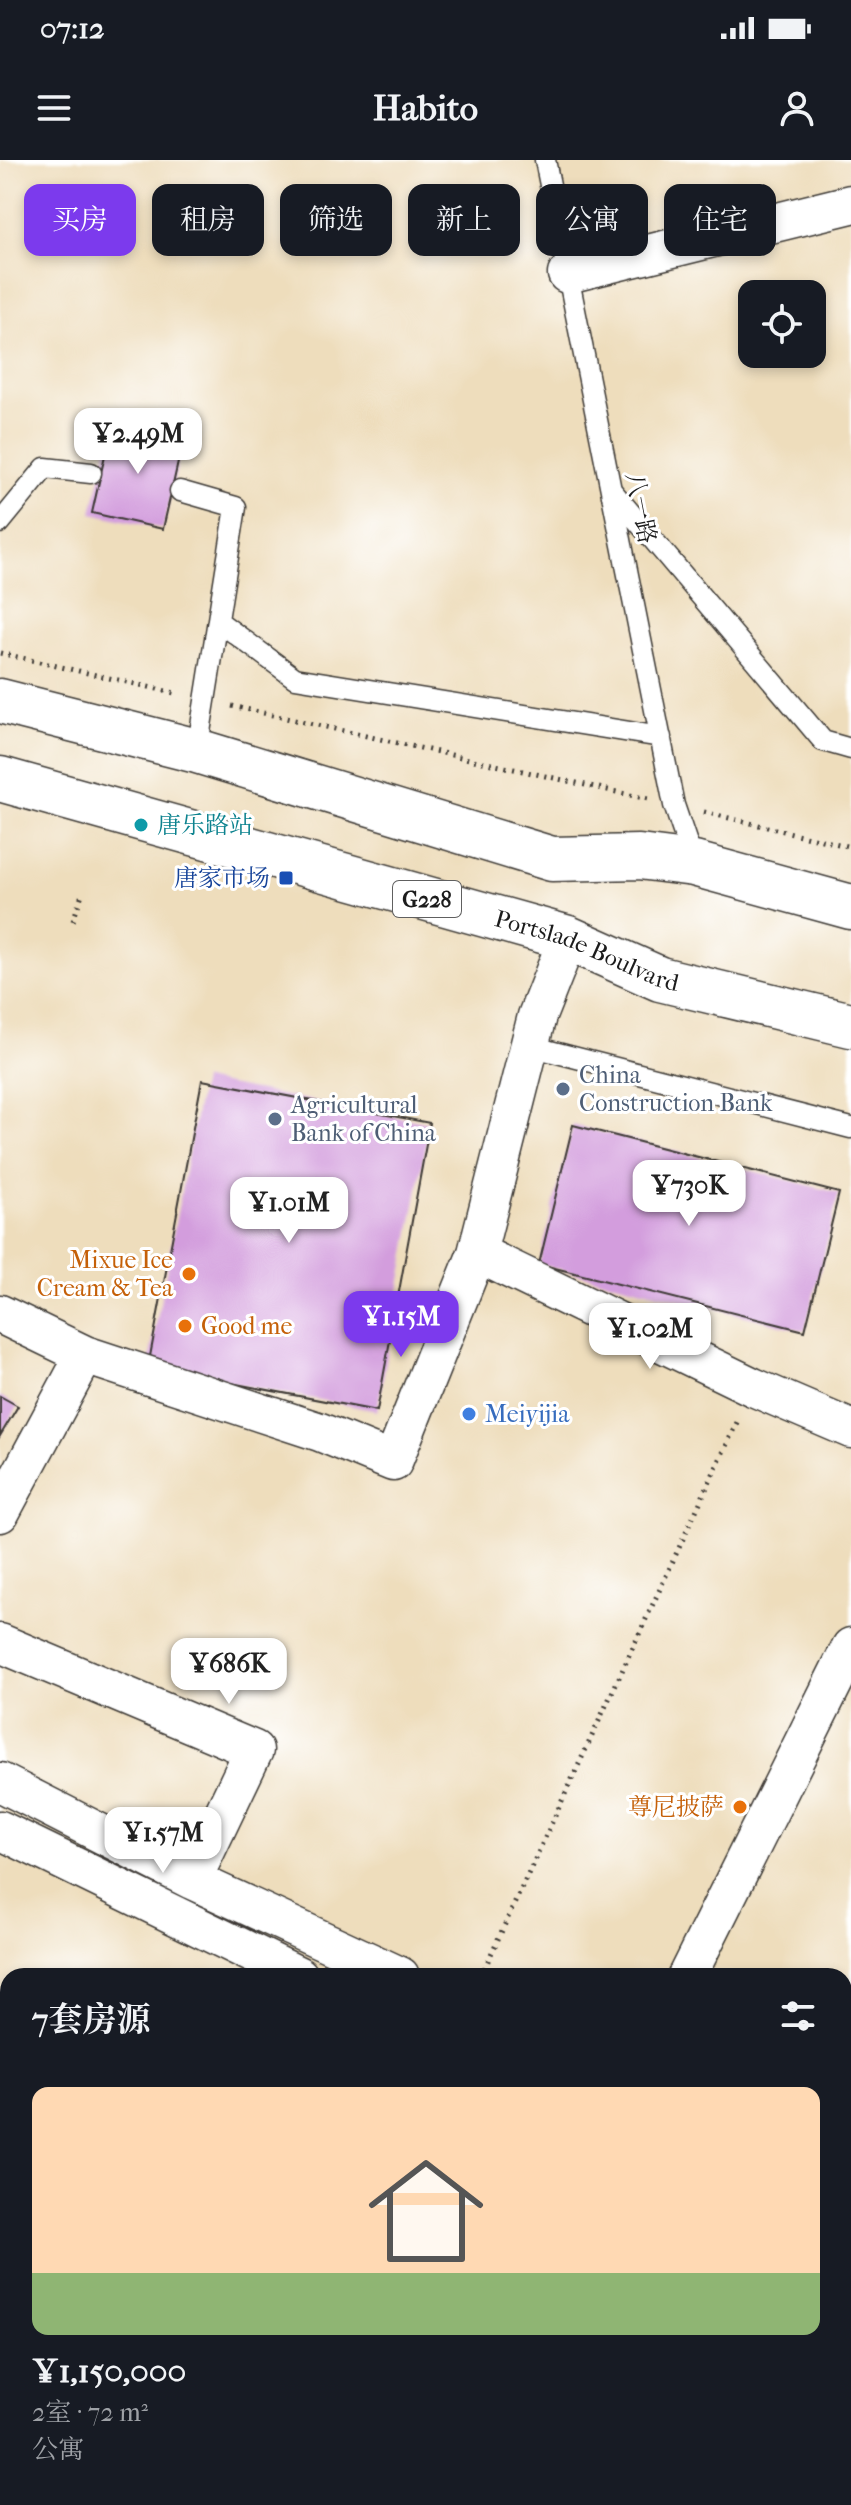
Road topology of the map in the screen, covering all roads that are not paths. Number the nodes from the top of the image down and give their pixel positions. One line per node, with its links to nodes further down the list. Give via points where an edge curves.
1 (545, 160): 3 (lane, 八一路)
2 (851, 204): 3 (street)
3 (567, 274): 5 (lane, 八一路)
4 (91, 473): 7 (lane, via 45,468)
5 (611, 489): 10 (lane, 八一路); 11 (lane, via 823,741)
6 (180, 491): 8 (lane, via 236,507)
7 (0, 523)
8 (218, 621): 10 (lane, via 295,678); 12 (lane)
9 (0, 701): 12 (highway)
10 (661, 737): 14 (lane, 八一路, via 674,805)
11 (851, 749)
12 (197, 751): 14 (highway, via 552,859 639,857)
13 (0, 779): 16 (highway, Portslade Boulvard / G228)
14 (694, 864): 15 (highway)
15 (851, 907)
16 (568, 938): 17 (highway, Portslade Boulvard / G228, via 660,979); 18 (street)
17 (851, 1025)
18 (530, 1046): 19 (lane); 20 (street)
19 (851, 1128)
20 (477, 1253): 22 (street, via 393,1462 320,1432); 23 (street)
21 (0, 1314): 22 (street)
22 (85, 1355): 24 (street)
23 (851, 1429)
24 (0, 1513)
25 (0, 1643): 29 (street, via 254,1750)
26 (851, 1647): 32 (street)
27 (0, 1782): 29 (street)
28 (0, 1830): 30 (street)
29 (192, 1880): 31 (street)
30 (283, 1968)
31 (383, 1968)
32 (691, 1968)

